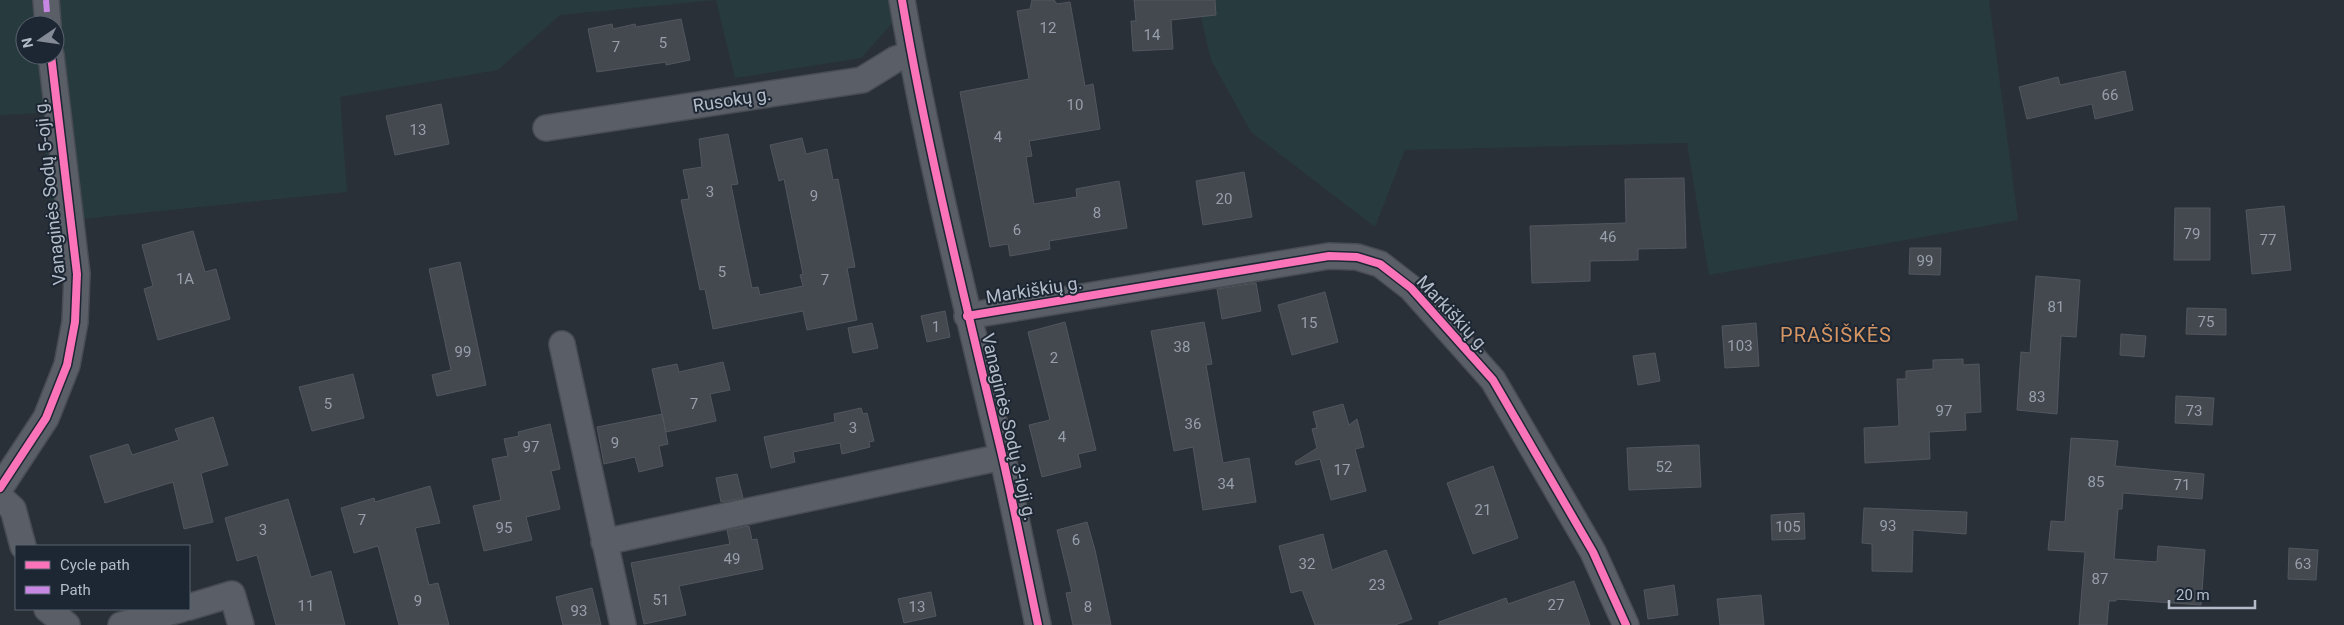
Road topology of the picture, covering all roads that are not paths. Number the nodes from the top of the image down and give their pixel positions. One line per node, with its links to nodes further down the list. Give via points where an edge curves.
1 (46, 0): 3 (street)
2 (902, 0): 4 (street, Vanaginės Sodų 3-ioji g.)
3 (47, 15)
4 (911, 54): 6 (street, Rusokų g., via 896,59 862,80); 7 (street, Vanaginės Sodų 3-ioji g.)
5 (52, 65): 10 (street, Vanaginės Sodų 5-oji g., via 76,274 75,322 67,365 46,418)
6 (546, 128)
7 (967, 316): 9 (street, Vanaginės Sodų 3-ioji g.); 22 (street, Markiškių g., via 1329,256 1357,257 1380,264 1411,288 1493,380 1593,552)
8 (562, 344): 12 (street)
9 (1002, 456): 12 (street); 21 (street, Vanaginės Sodų 3-ioji g.)
10 (0, 488)
11 (0, 497): 13 (street, via 12,509)
12 (604, 542): 20 (street)
13 (23, 545)
14 (190, 607): 19 (street, via 232,594)
15 (48, 610): 17 (street)
16 (178, 610): 18 (street)
17 (67, 625)
18 (120, 625)
19 (241, 625)
20 (623, 625)
21 (1038, 625)
22 (1626, 625)

